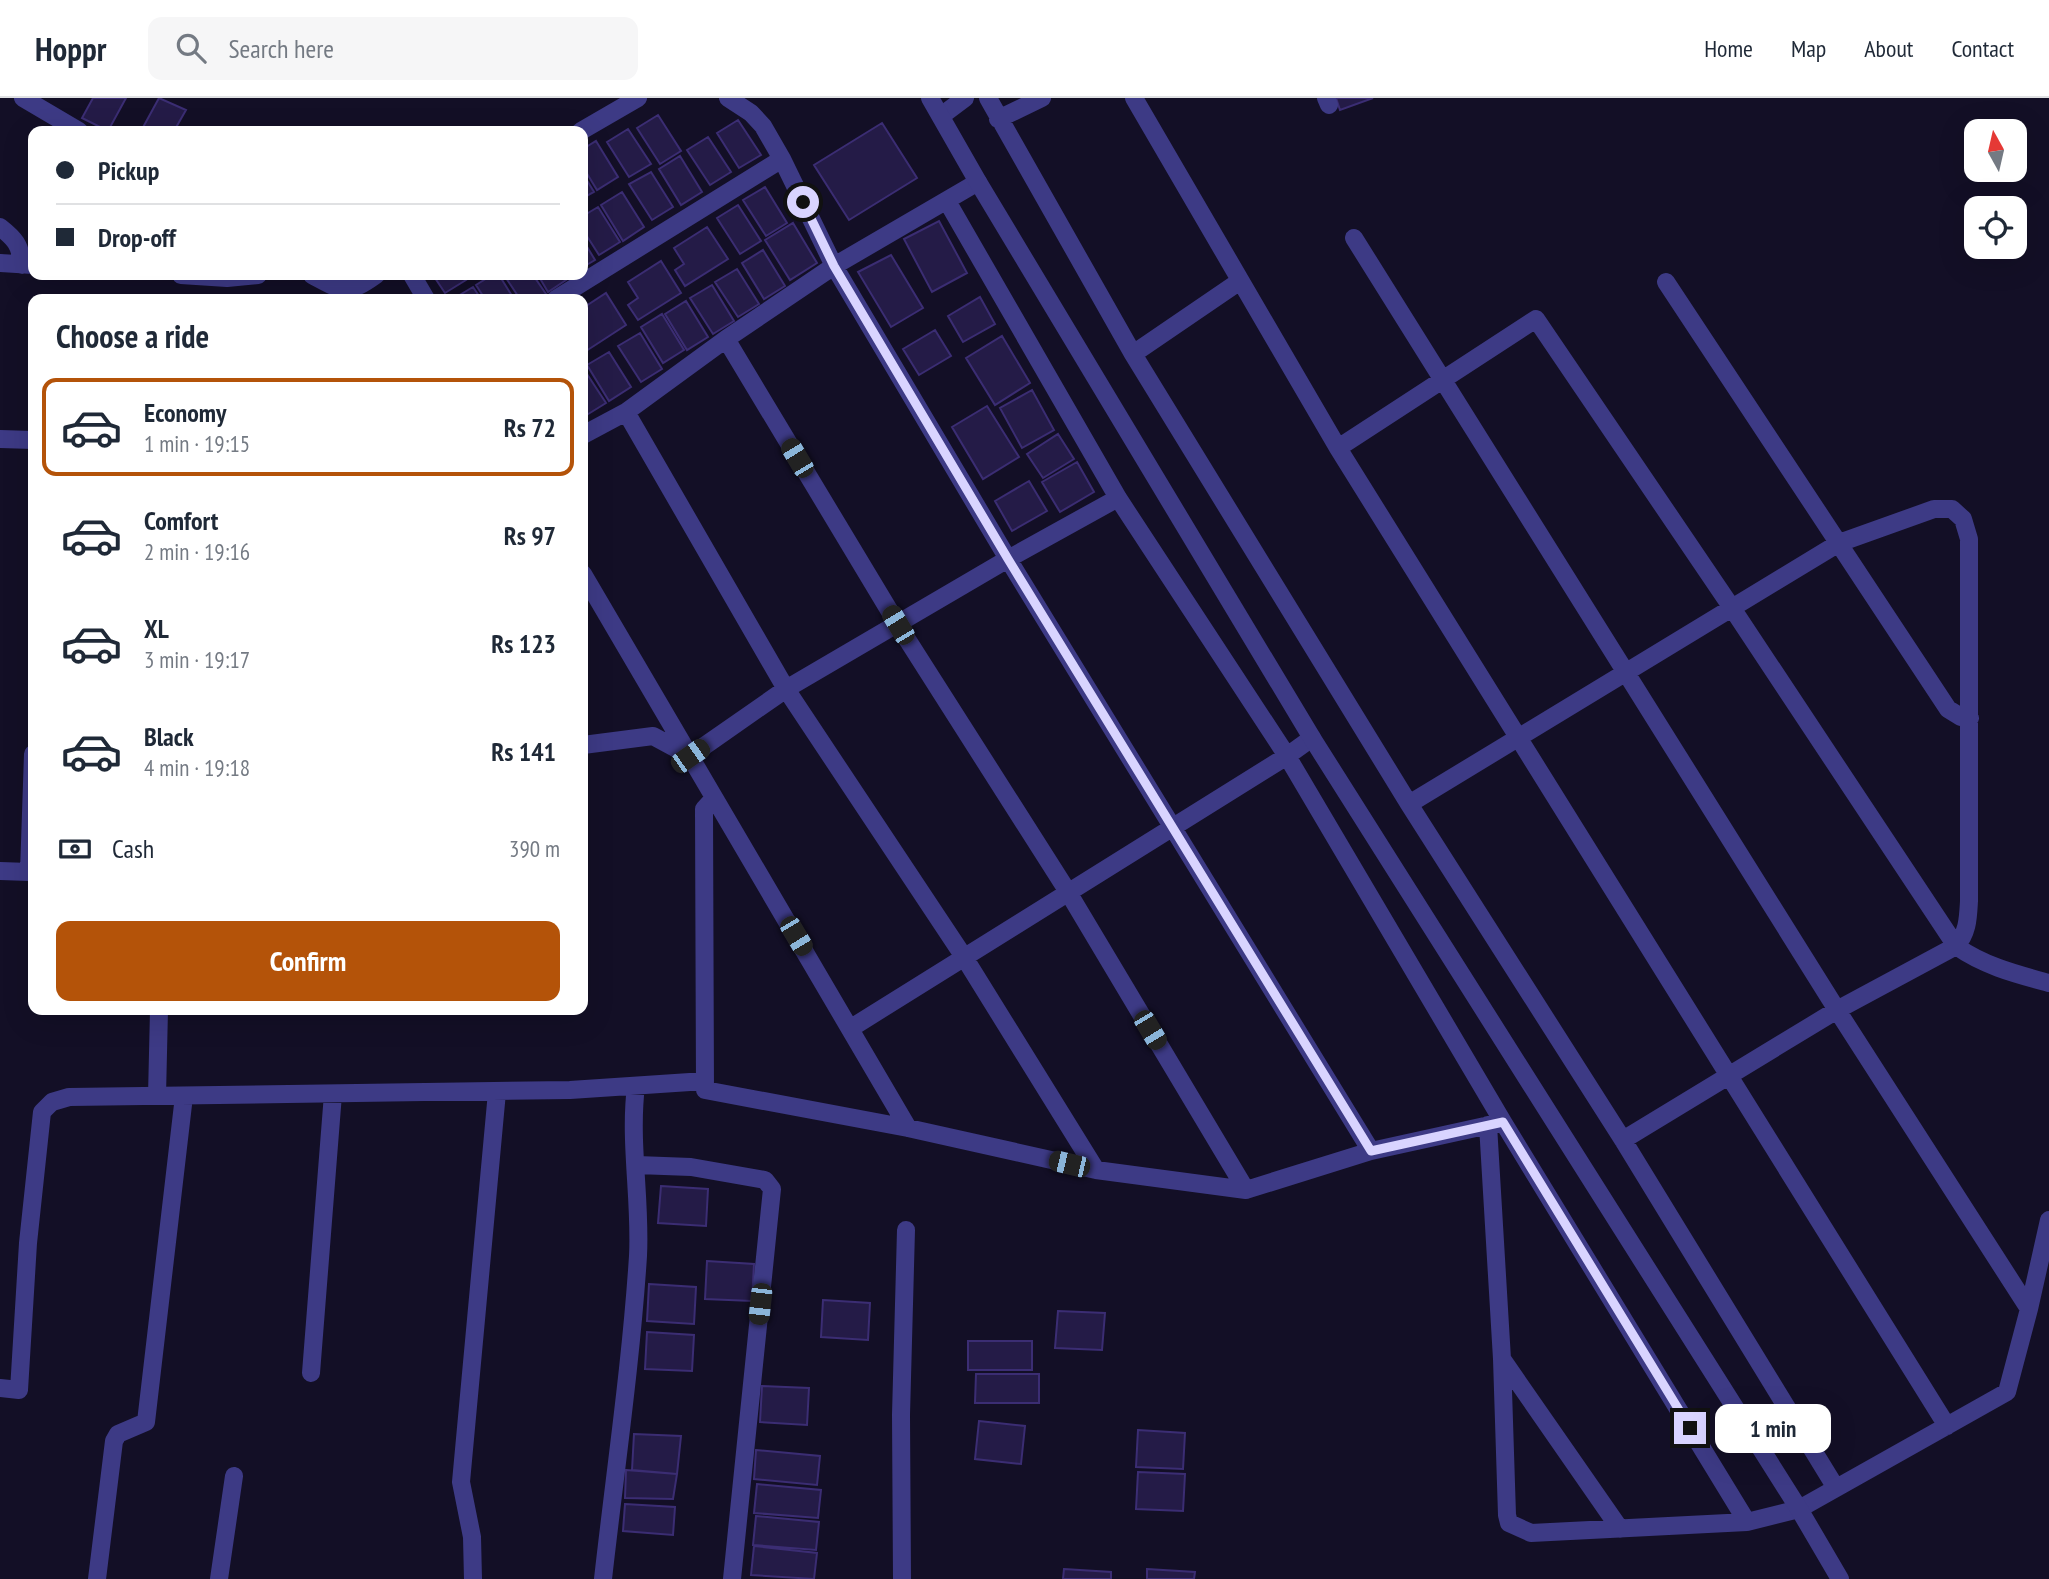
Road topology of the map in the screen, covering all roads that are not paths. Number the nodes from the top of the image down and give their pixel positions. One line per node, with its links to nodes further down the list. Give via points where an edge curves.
1 (23, 98): 11 (street)
2 (638, 98): 12 (street)
3 (727, 98): 13 (street, via 763,126)
4 (930, 98): 9 (street)
5 (965, 98): 9 (street)
6 (988, 98): 10 (street)
7 (1042, 98): 10 (street)
8 (1134, 98): 25 (street)
9 (941, 116): 14 (street)
10 (998, 119): 30 (street)
11 (71, 126)
12 (588, 127)
13 (782, 159): 20 (street); 21 (street)
14 (978, 182): 15 (street); 47 (street)
15 (947, 201): 20 (street); 37 (street)
16 (0, 227): 19 (street, via 16,240)
17 (1354, 238): 31 (street)
18 (0, 263): 19 (street)
19 (28, 265)
20 (834, 266): 29 (street); 39 (street)
21 (588, 279)
22 (319, 280): 27 (street)
23 (368, 280): 27 (street)
24 (587, 280): 28 (street)
25 (1240, 281): 30 (street); 36 (street)
26 (1666, 282): 38 (street)
27 (340, 294)
28 (564, 294)
29 (726, 340): 32 (street); 42 (street)
30 (1133, 354): 52 (street)
31 (1443, 380): 36 (street); 41 (street, via 1536,319); 43 (street)
32 (626, 412): 33 (street); 44 (street)
33 (588, 432)
34 (0, 439): 35 (street)
35 (28, 440)
36 (1338, 448): 46 (street)
37 (1118, 498): 39 (street); 50 (street)
38 (1839, 543): 41 (street); 45 (street, via 1948,709); 45 (street, via 1934,509 1952,509 1963,519 1969,539)
39 (1008, 559): 42 (street); 53 (street)
40 (588, 583): 49 (street)
41 (1732, 608): 43 (street); 57 (street)
42 (898, 625): 44 (street); 56 (street)
43 (1625, 673): 46 (street); 60 (street)
44 (786, 689): 49 (street); 58 (street)
45 (1970, 718): 57 (street, via 1969,901 1964,937)
46 (1520, 737): 52 (street); 63 (street)
47 (1312, 738): 50 (street); 86 (street)
48 (588, 744): 49 (street, via 653,736)
49 (690, 756): 51 (street)
50 (1287, 756): 53 (street); 70 (street)
51 (714, 798): 62 (street); 64 (street, via 704,809)
52 (1409, 804): 72 (street)
53 (1174, 827): 56 (street); 73 (street)
54 (0, 871): 55 (street)
55 (28, 872)
56 (1068, 892): 58 (street); 76 (street)
57 (1956, 946): 59 (street, via 1974,959); 60 (street)
58 (964, 957): 62 (street); 75 (street)
59 (2049, 983)
60 (1837, 1010): 63 (street); 79 (street)
61 (159, 1015): 68 (street)
62 (850, 1028): 71 (street)
63 (1728, 1076): 72 (street); 83 (street)
64 (705, 1081): 65 (street); 71 (street, via 705,1090)
65 (636, 1086): 66 (street); 74 (street)
66 (497, 1092): 67 (street); 91 (street, via 461,1482)
67 (333, 1094): 69 (street); 81 (street)
68 (157, 1096): 69 (street); 82 (street, via 69,1097 52,1102 42,1112 19,1390)
69 (184, 1096): 89 (street, via 146,1422 118,1434 114,1441)
70 (1496, 1124): 73 (street); 80 (street); 87 (street)
71 (908, 1128): 75 (street)
72 (1623, 1140): 85 (street)
73 (1371, 1151): 76 (street)
74 (636, 1165): 92 (street, via 638,1254); 93 (street, via 691,1167 765,1180 772,1189)
75 (1096, 1170): 76 (street)
76 (1246, 1190)
77 (2049, 1220): 79 (street)
78 (906, 1230): 94 (street)
79 (2029, 1309): 83 (street, via 2007,1392)
80 (1502, 1359): 88 (street); 88 (street, via 1509,1523 1531,1533)
81 (311, 1373)
82 (0, 1388)
83 (1947, 1426): 85 (street)
84 (234, 1476): 90 (street)
85 (1836, 1488): 86 (street)
86 (1799, 1509): 87 (street); 95 (street)
87 (1747, 1522): 88 (street)
88 (1620, 1529)
89 (97, 1579)
90 (219, 1579)
91 (474, 1579)
92 (603, 1579)
93 (732, 1579)
94 (902, 1579)
95 (1840, 1579)

